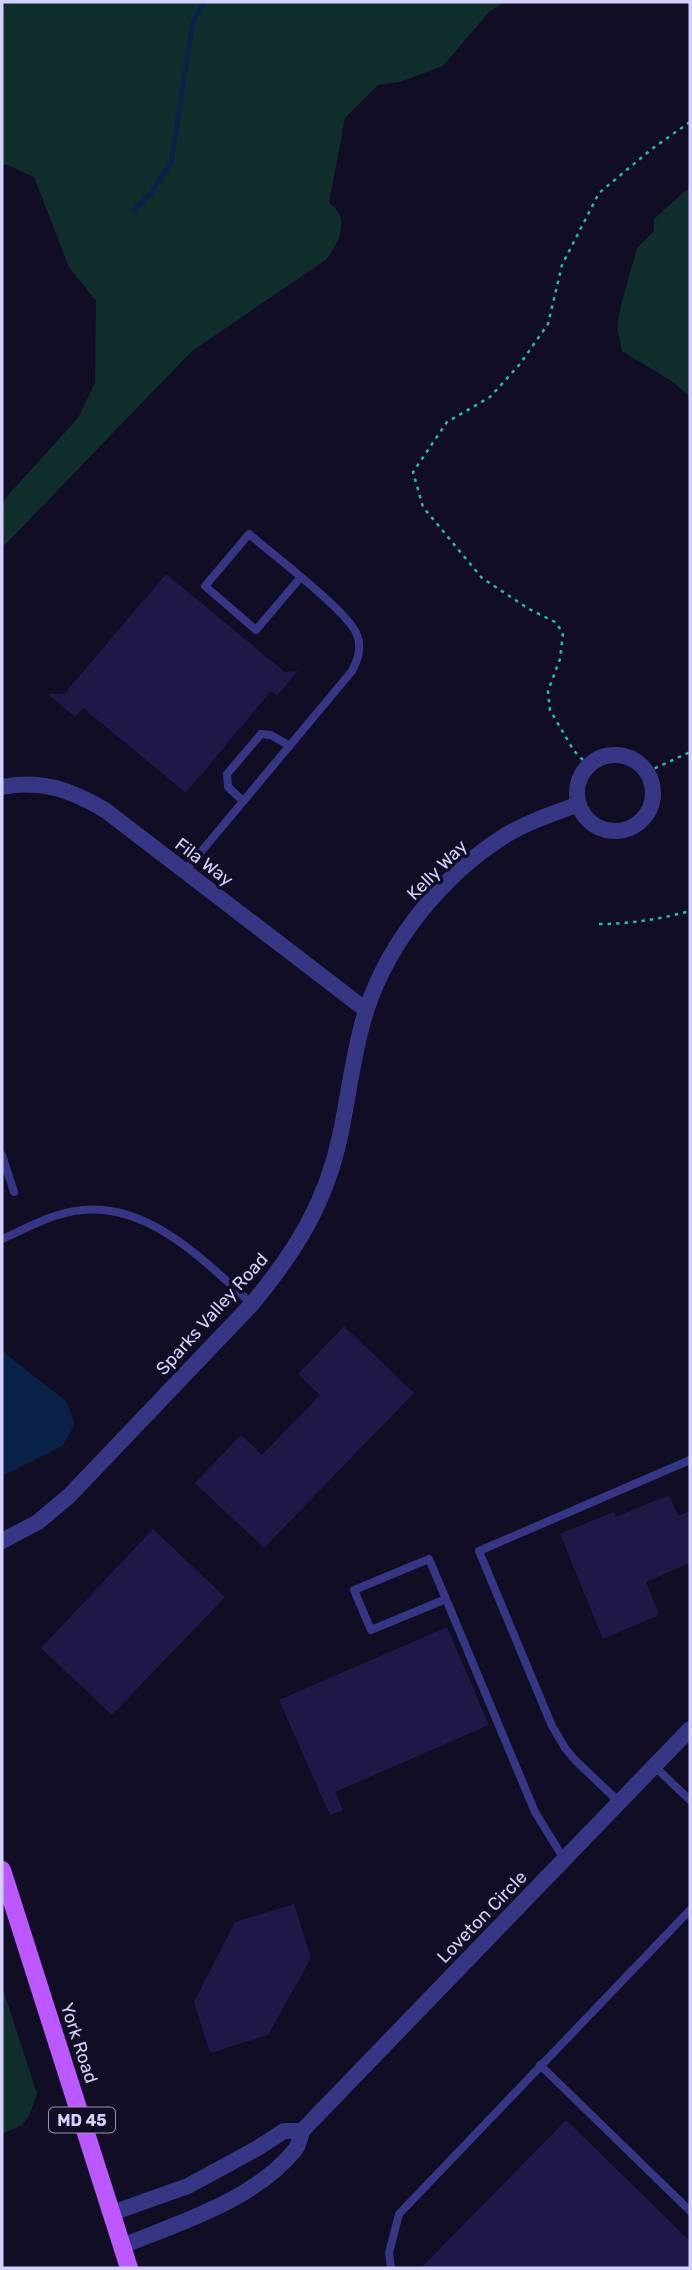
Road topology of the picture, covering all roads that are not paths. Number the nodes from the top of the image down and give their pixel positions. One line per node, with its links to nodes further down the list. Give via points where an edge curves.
1 (300, 578): 1 (lane, via 249,534 205,586 256,630); 2 (lane, via 350,621 359,646 352,671)
2 (290, 746): 4 (lane); 4 (lane, via 261,734 227,774 228,788)
3 (2, 787): 6 (street, Fila Way, via 37,783 72,793 105,810)
4 (243, 801): 6 (lane)
5 (579, 804): 5 (street, via 594,825 619,831 632,827 643,820 654,796 648,772 639,763 605,756 589,766 579,780); 7 (street, Kelly Way, via 506,835 448,883 399,943)
6 (185, 872): 7 (street, Fila Way)
7 (366, 1010): 11 (street, Sparks Valley Road, via 340,1138 316,1210 278,1273)
8 (2, 1155): 9 (lane)
9 (14, 1192)
10 (2, 1239): 11 (lane, via 80,1210 106,1209 134,1216 197,1256)
11 (252, 1304): 13 (street, Sparks Valley Road, via 69,1496 38,1522)
12 (690, 1460): 18 (lane, via 479,1551 552,1726 565,1748)
13 (2, 1541)
14 (446, 1599): 14 (lane, via 371,1630 354,1590 429,1559); 19 (lane, via 535,1812)
15 (690, 1730): 16 (street, Loveton Circle)
16 (654, 1766): 17 (lane); 18 (street, Loveton Circle)
17 (690, 1800)
18 (619, 1802): 19 (street, Loveton Circle)
19 (564, 1859): 23 (street, Loveton Circle)
20 (2, 1870): 25 (main road, York Road / MD 45)
21 (690, 1910): 22 (lane)
22 (540, 2065): 24 (lane); 28 (lane, via 399,2214 389,2253)
23 (302, 2131): 25 (street, via 284,2131 188,2186); 26 (street, Loveton Circle, via 296,2149 248,2189)
24 (690, 2211)
25 (112, 2213): 26 (main road, York Road / MD 45)
26 (122, 2245): 27 (main road, York Road / MD 45)
27 (129, 2268)
28 (391, 2268)

